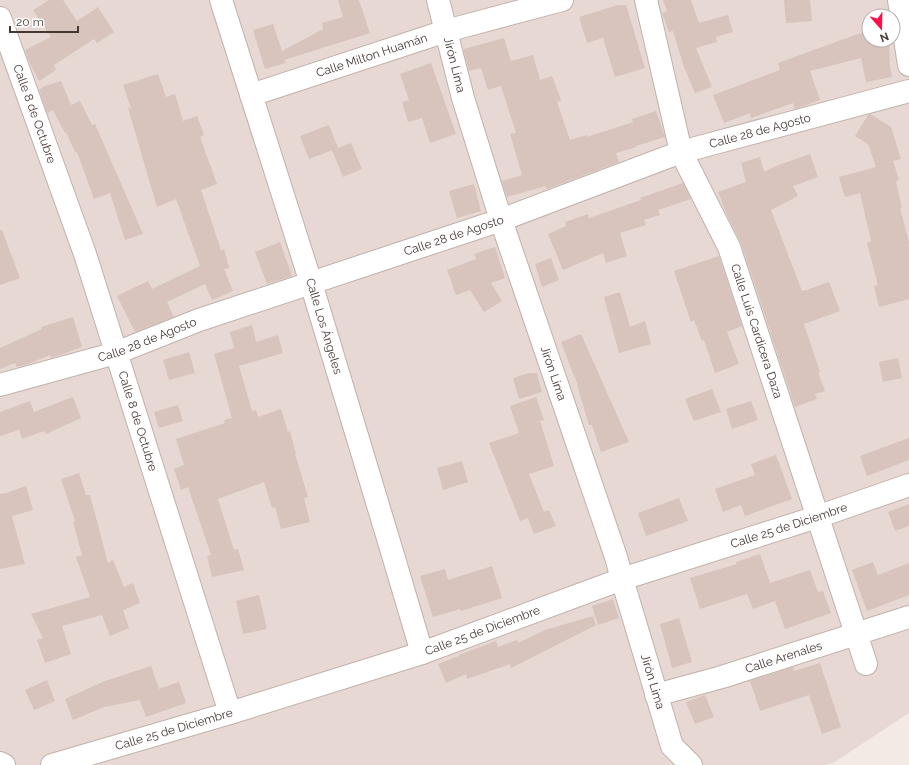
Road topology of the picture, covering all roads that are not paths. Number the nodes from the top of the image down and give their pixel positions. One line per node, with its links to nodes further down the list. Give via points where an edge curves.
1 (221, 0): 10 (street, Calle Los Ángeles)
2 (438, 0): 7 (street, Jirón Lima)
3 (562, 0): 7 (street, Calle Milton Huamán)
4 (646, 0): 11 (street, Calle Luis Cardicera Daza)
5 (899, 0): 8 (street)
6 (0, 18): 14 (street, Calle 8 de Octubre, via 85,254)
7 (446, 31): 10 (street, Calle Milton Huamán); 12 (street, Jirón Lima, via 463,98)
8 (909, 65)
9 (909, 91): 11 (street, Calle 28 de Agosto)
10 (251, 95): 13 (street, Calle Los Ángeles)
11 (681, 152): 12 (street, Calle 28 de Agosto); 17 (street, Calle Luis Cardicera Daza, via 729,247)
12 (501, 220): 13 (street, Calle 28 de Agosto); 18 (street, Jirón Lima)
13 (311, 283): 14 (street, Calle 28 de Agosto, via 199,320); 21 (street, Calle Los Ángeles)
14 (116, 353): 15 (street, Calle 28 de Agosto); 24 (street, Calle 8 de Octubre)
15 (0, 385)
16 (909, 486): 17 (street, Calle 25 de Diciembre)
17 (817, 517): 18 (street, Calle 25 de Diciembre); 20 (street, Calle Luis Cardicera Daza)
18 (622, 579): 21 (street, Calle 25 de Diciembre); 23 (street, Jirón Lima)
19 (909, 617): 20 (street, Calle Arenales)
20 (856, 634): 22 (street, Calle Luis Cardicera Daza); 23 (street, Calle Arenales, via 722,677)
21 (422, 653): 24 (street, Calle 25 de Diciembre)
22 (866, 664)
23 (656, 695): 28 (street, Jirón Lima, via 672,746)
24 (230, 713): 27 (street, Calle 25 de Diciembre)
25 (0, 763): 26 (street)
26 (4, 765)
27 (52, 765)
28 (691, 765)

